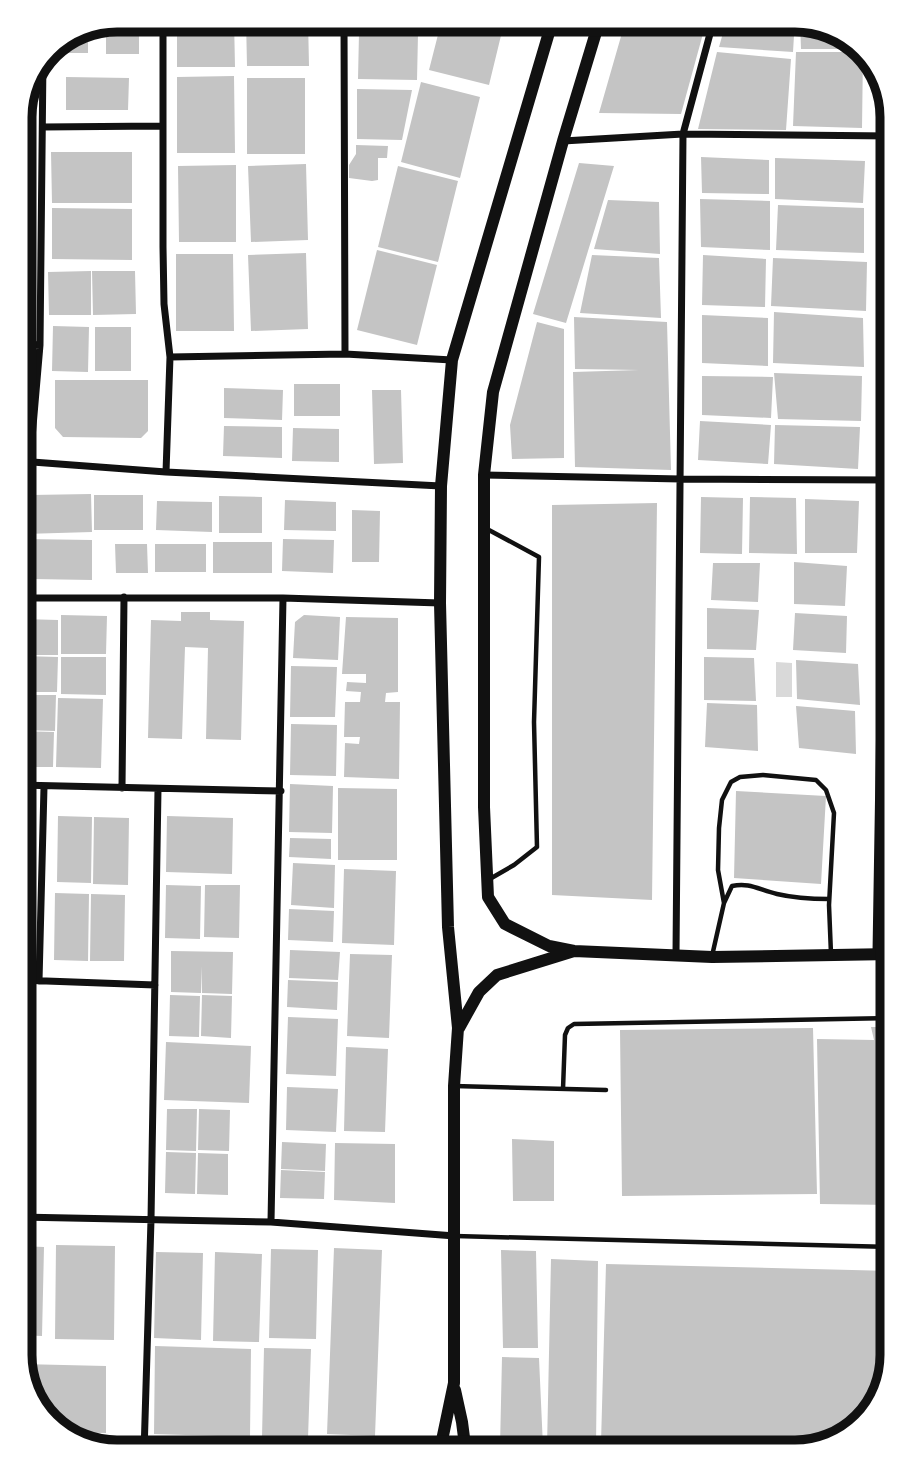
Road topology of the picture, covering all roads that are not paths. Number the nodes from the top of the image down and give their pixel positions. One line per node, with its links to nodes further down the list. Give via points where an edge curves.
1 (163, 32): 7 (street)
2 (344, 32): 14 (street)
3 (549, 32): 16 (street)
4 (596, 32): 11 (street)
5 (710, 32): 9 (street)
6 (43, 74): 8 (street)
7 (161, 126): 8 (street); 15 (street, via 164,293)
8 (43, 127): 13 (street)
9 (683, 134): 10 (street); 11 (street); 21 (street)
10 (880, 136)
11 (563, 141): 20 (street, via 493,392)
12 (32, 345): 13 (street)
13 (40, 345): 17 (street)
14 (345, 355): 15 (street); 16 (street)
15 (170, 357): 19 (street)
16 (453, 360): 23 (street)
17 (32, 438)
18 (32, 462): 19 (street)
19 (166, 472): 23 (street)
20 (484, 475): 21 (street); 24 (street)
21 (681, 479): 22 (street); 41 (street)
22 (880, 480)
23 (442, 486): 28 (street)
24 (484, 527): 35 (street); 35 (lane, via 539,557 534,722 537,847)
25 (124, 597): 26 (street); 27 (street); 32 (street)
26 (32, 598)
27 (284, 598): 28 (street); 34 (street)
28 (440, 603): 48 (street, via 447,928)
29 (880, 709): 39 (street)
30 (32, 786): 31 (street)
31 (44, 787): 32 (street); 45 (street)
32 (122, 788): 33 (street)
33 (158, 789): 34 (street); 46 (street)
34 (281, 791): 54 (street)
35 (488, 880): 38 (street, via 488,897 505,924 549,946)
36 (829, 898): 37 (lane, via 802,899 744,883 732,886); 37 (lane, via 834,813 826,790 816,780 763,775 740,777 725,790 718,870); 42 (lane)
37 (724, 903): 43 (lane)
38 (575, 951): 41 (street); 48 (street, via 498,975 479,992)
39 (876, 953): 40 (street); 42 (street)
40 (880, 953)
41 (676, 955): 43 (street)
42 (831, 955): 43 (street)
43 (712, 957)
44 (32, 981): 45 (street)
45 (40, 981): 46 (street)
46 (155, 985): 53 (street)
47 (880, 1018): 50 (lane, via 574,1024 565,1035)
48 (458, 1028): 49 (street)
49 (453, 1086): 50 (lane); 55 (street)
50 (563, 1089): 51 (lane)
51 (606, 1090)
52 (32, 1217): 53 (street)
53 (151, 1220): 54 (street); 58 (street)
54 (271, 1222): 55 (street)
55 (455, 1236): 56 (lane); 57 (street)
56 (880, 1247)
57 (454, 1383): 59 (street); 60 (street)
58 (144, 1440)
59 (442, 1440)
60 (465, 1440)

